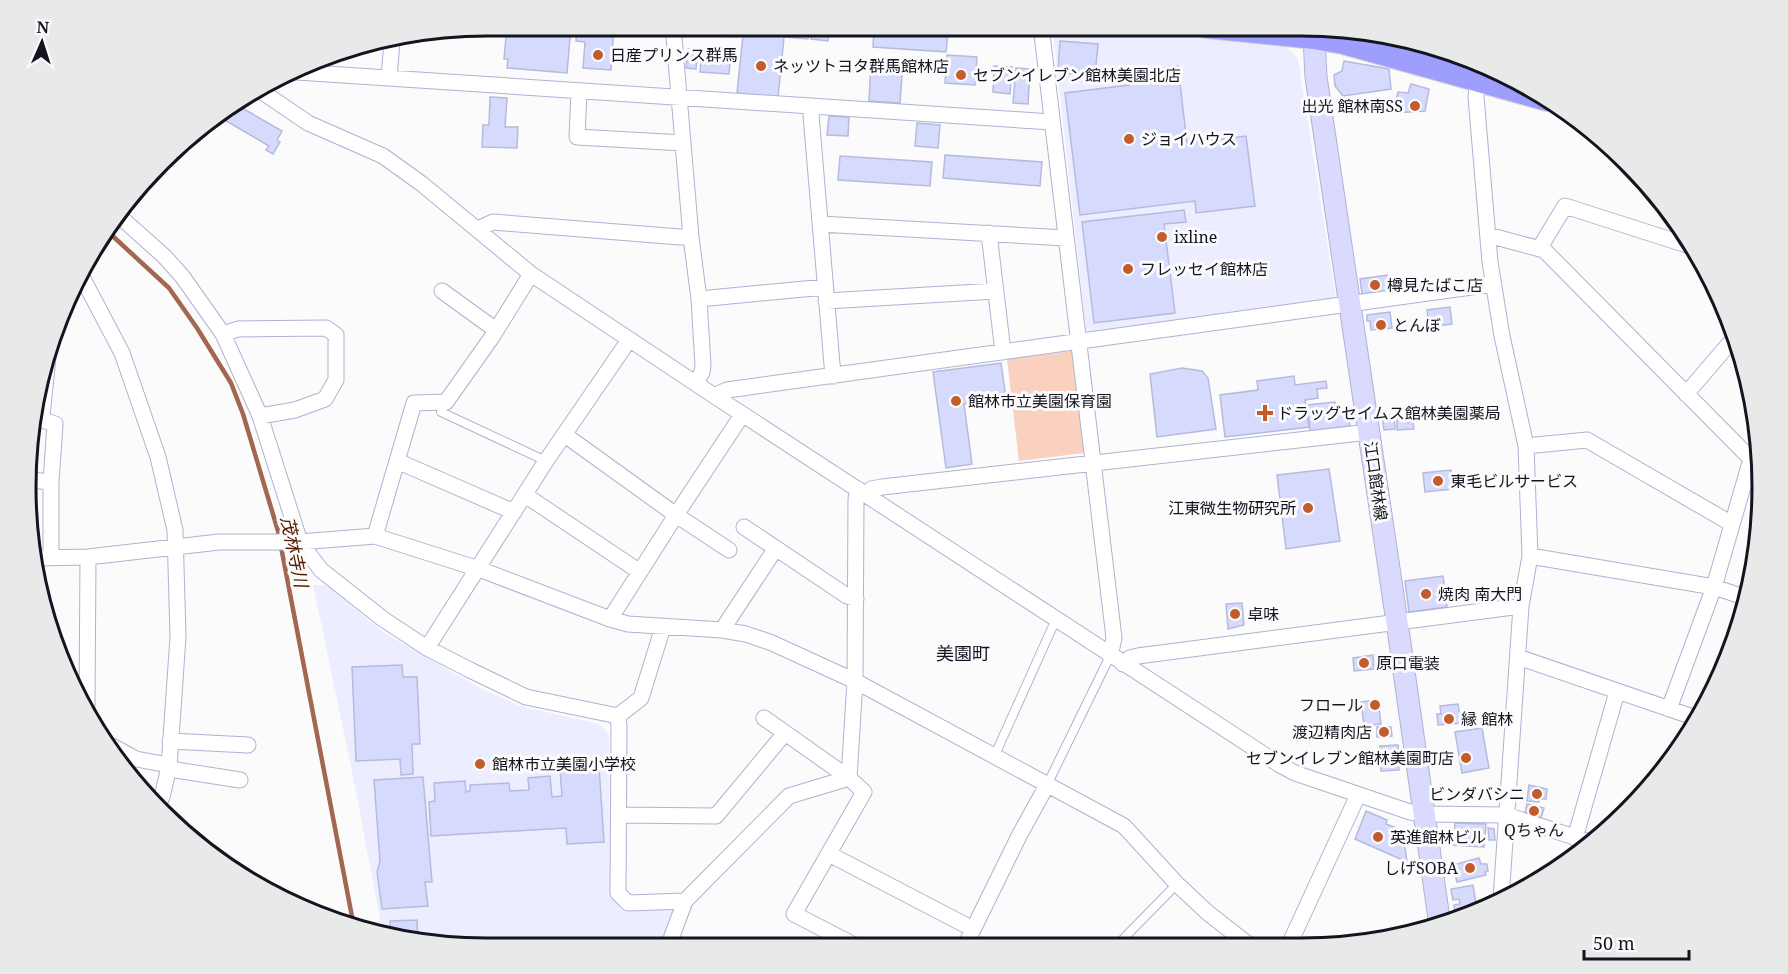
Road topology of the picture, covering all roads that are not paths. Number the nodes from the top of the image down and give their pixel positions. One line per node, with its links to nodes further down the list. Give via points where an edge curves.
1 (674, 36): 12 (street)
2 (1042, 36): 14 (street)
3 (1306, 36): 4 (highway)
4 (1314, 37): 6 (highway); 32 (main road, 江口館林線, via 1316,77)
5 (392, 47): 9 (street)
6 (1477, 72)
7 (1479, 72): 20 (street, via 1476,97)
8 (308, 73): 9 (street)
9 (389, 78): 10 (street)
10 (579, 91): 12 (street); 15 (street, via 577,137)
11 (265, 94): 18 (street, via 309,123 383,156)
12 (679, 97): 13 (street); 15 (street)
13 (813, 106): 14 (street); 17 (street)
14 (1052, 122): 22 (street)
15 (683, 143): 21 (street)
16 (123, 220): 34 (street, via 182,276)
17 (820, 224): 19 (street); 30 (street)
18 (478, 229): 21 (street, via 493,222); 25 (street)
19 (989, 233): 22 (street); 29 (street)
20 (1488, 235): 24 (street); 27 (street)
21 (691, 237): 31 (street)
22 (1066, 238): 36 (street)
23 (1681, 244): 24 (street, via 1564,206)
24 (1539, 249): 41 (street)
25 (531, 273): 33 (street); 35 (street)
26 (85, 283): 65 (street, via 122,353 152,437)
27 (1493, 284): 32 (street); 49 (street)
28 (442, 291): 33 (street)
29 (996, 291): 30 (street); 38 (street)
30 (825, 294): 31 (street); 39 (street)
31 (699, 299): 40 (street, via 703,366)
32 (1350, 305): 36 (street); 47 (main road, 江口館林線)
33 (496, 330): 43 (street)
34 (223, 334): 45 (street); 45 (street, via 238,329 326,328 336,335 336,380 325,399 295,410)
35 (629, 340): 40 (street); 48 (street)
36 (1079, 341): 38 (street); 53 (street)
37 (1729, 344): 41 (street)
38 (1003, 352): 39 (street)
39 (833, 376): 42 (street, via 727,390)
40 (696, 383): 42 (street)
41 (1686, 394): 50 (street)
42 (716, 397): 44 (street)
43 (446, 402): 51 (street, via 414,403); 52 (lane, via 441,412)
44 (742, 415): 57 (street); 60 (street)
45 (260, 416): 64 (street)
46 (41, 420): 56 (street, via 55,424)
47 (1369, 432): 53 (street); 79 (main road, 江口館林線)
48 (565, 435): 52 (street); 60 (street)
49 (1526, 446): 61 (street, via 1587,440); 68 (street)
50 (1751, 458)
51 (397, 461): 59 (street); 63 (street)
52 (546, 461): 58 (street)
53 (1094, 462): 57 (street); 84 (street)
54 (1752, 474): 61 (street)
55 (36, 481): 56 (street)
56 (51, 482): 70 (street)
57 (862, 492): 75 (street, via 856,499); 78 (street)
58 (525, 495): 59 (street); 72 (street)
59 (514, 512): 71 (street)
60 (676, 515): 67 (street); 72 (street)
61 (1732, 524): 73 (street)
62 (744, 527): 66 (street)
63 (375, 536): 64 (street); 71 (street)
64 (295, 542): 65 (street, via 219,542); 82 (street, via 321,570)
65 (176, 548): 69 (street); 93 (street, via 178,637)
66 (776, 548): 75 (street); 81 (street)
67 (729, 550)
68 (1530, 556): 73 (street); 76 (street)
69 (88, 557): 70 (street); 87 (street)
70 (43, 558)
71 (479, 569): 77 (street); 82 (street)
72 (640, 572): 77 (street)
73 (1714, 587): 74 (street); 88 (street)
74 (1739, 595)
75 (856, 599): 85 (street)
76 (1521, 606): 79 (street); 83 (street)
77 (610, 619): 80 (street)
78 (1058, 621): 84 (street); 96 (lane)
79 (1397, 622): 84 (street); 104 (main road, 江口館林線)
80 (663, 627): 81 (street); 89 (street, via 641,698)
81 (722, 630): 85 (street, via 772,643)
82 (427, 648): 89 (street, via 526,697)
83 (1518, 657): 86 (street); 105 (street)
84 (1117, 660): 100 (lane); 101 (street, via 1280,765)
85 (855, 681): 96 (street); 98 (street)
86 (1617, 692): 88 (street); 106 (street)
87 (87, 694)
88 (1669, 709): 90 (street)
89 (618, 716): 103 (street)
90 (1690, 716)
91 (764, 718): 92 (street)
92 (785, 733): 98 (street); 103 (street, via 716,816)
93 (170, 741): 94 (street); 97 (street)
94 (248, 745)
95 (121, 751): 97 (street, via 136,759)
96 (994, 757): 100 (street)
97 (169, 766): 99 (street); 102 (street)
98 (849, 778): 107 (street, via 864,792); 110 (street, via 789,796)
99 (240, 780)
100 (1047, 785): 108 (street, via 1124,826); 112 (street)
101 (1358, 795): 104 (street); 118 (street)
102 (161, 799)
103 (619, 814): 110 (street, via 618,892 628,903)
104 (1425, 814): 105 (street); 111 (main road, 江口館林線)
105 (1506, 815): 106 (street); 109 (street)
106 (1582, 840)
107 (829, 854): 112 (street); 114 (street, via 794,914)
108 (1177, 884): 116 (lane); 117 (street)
109 (1502, 890)
110 (685, 901): 113 (street)
111 (1439, 916)
112 (974, 929): 115 (street)
113 (671, 938)
114 (840, 938)
115 (969, 938)
116 (1124, 938)
117 (1240, 938)
118 (1292, 938)

